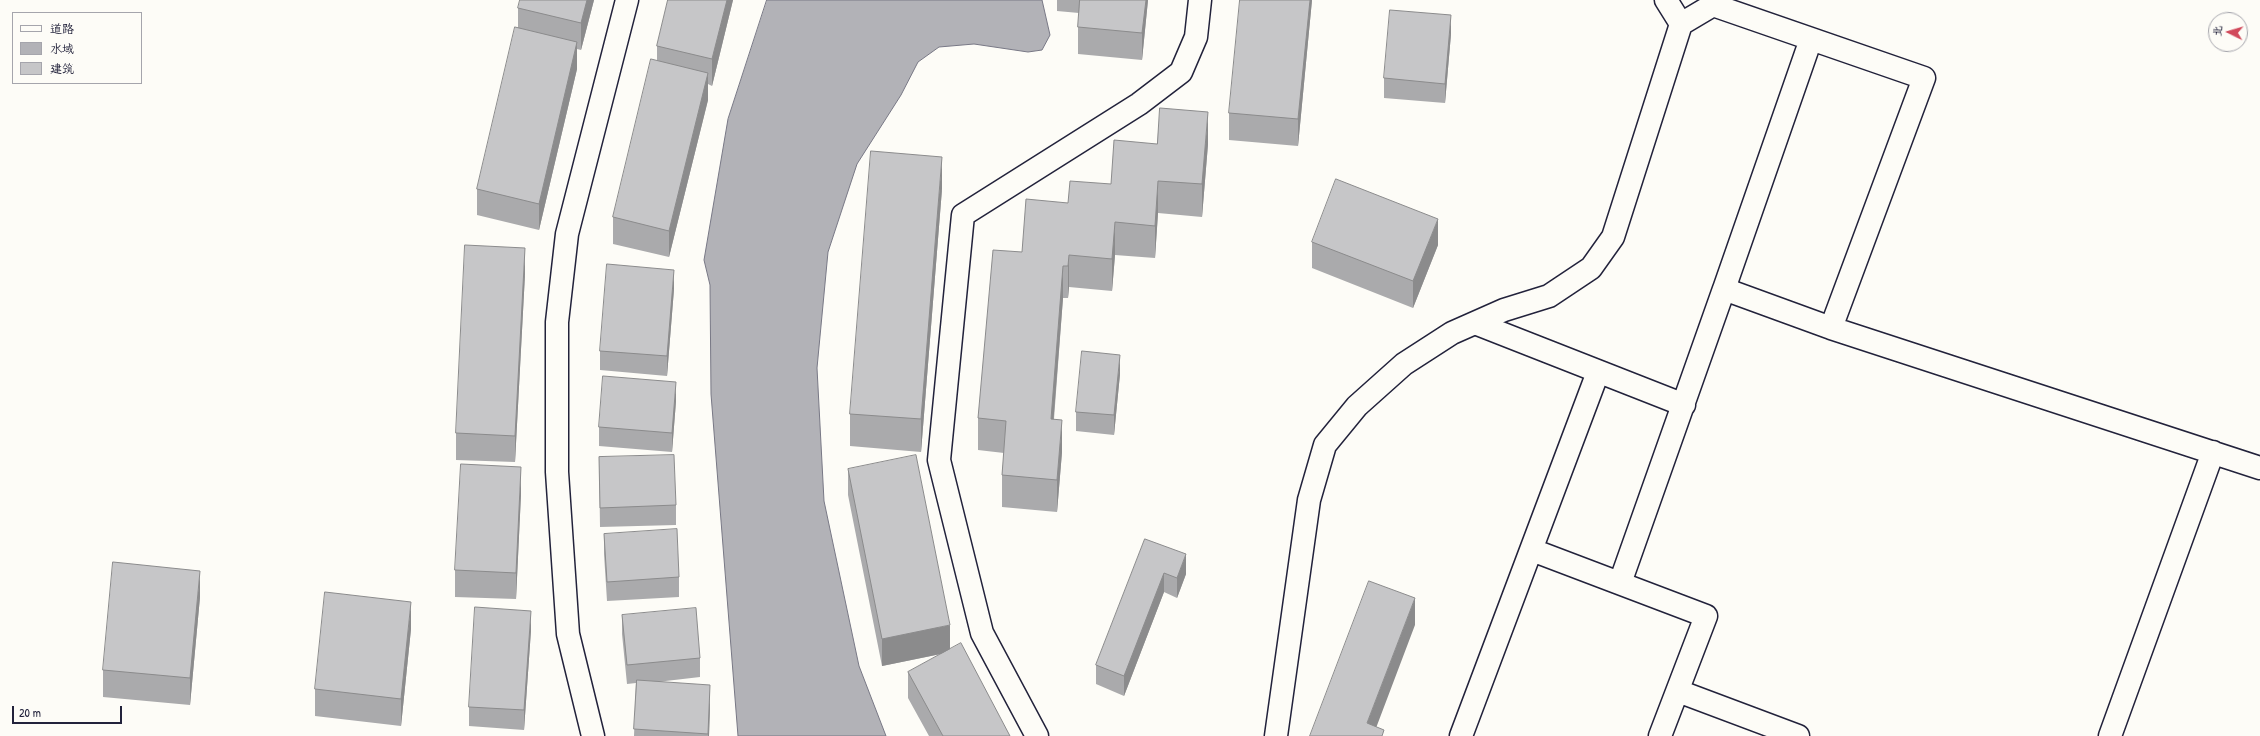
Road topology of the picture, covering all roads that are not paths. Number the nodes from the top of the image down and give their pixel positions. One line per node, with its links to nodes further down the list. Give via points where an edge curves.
1 (627, 0): 16 (street, via 567,234 557,322 558,472 568,634)
2 (1200, 0): 17 (street, via 1196,37 1181,72 1139,104 963,215 939,460 982,633)
3 (1666, 0): 4 (street)
4 (1681, 24): 5 (street, via 1713,5); 7 (street, via 1613,237 1590,268 1549,296 1504,310)
5 (1811, 39): 6 (street); 8 (street, via 1924,78)
6 (1724, 289): 8 (street); 10 (street)
7 (1475, 323): 9 (street); 18 (street, via 1452,333 1404,364 1357,406 1325,445 1309,500)
8 (1831, 328): 11 (street)
9 (1598, 372): 10 (street); 13 (street)
10 (1684, 406): 14 (street)
11 (2213, 452): 12 (street); 22 (street)
12 (2260, 468)
13 (1532, 550): 14 (street); 19 (street)
14 (1620, 583): 15 (street, via 1706,616)
15 (1678, 691): 20 (street); 21 (street)
16 (593, 736)
17 (1036, 736)
18 (1276, 736)
19 (1461, 736)
20 (1660, 736)
21 (1798, 736)
22 (2110, 736)

